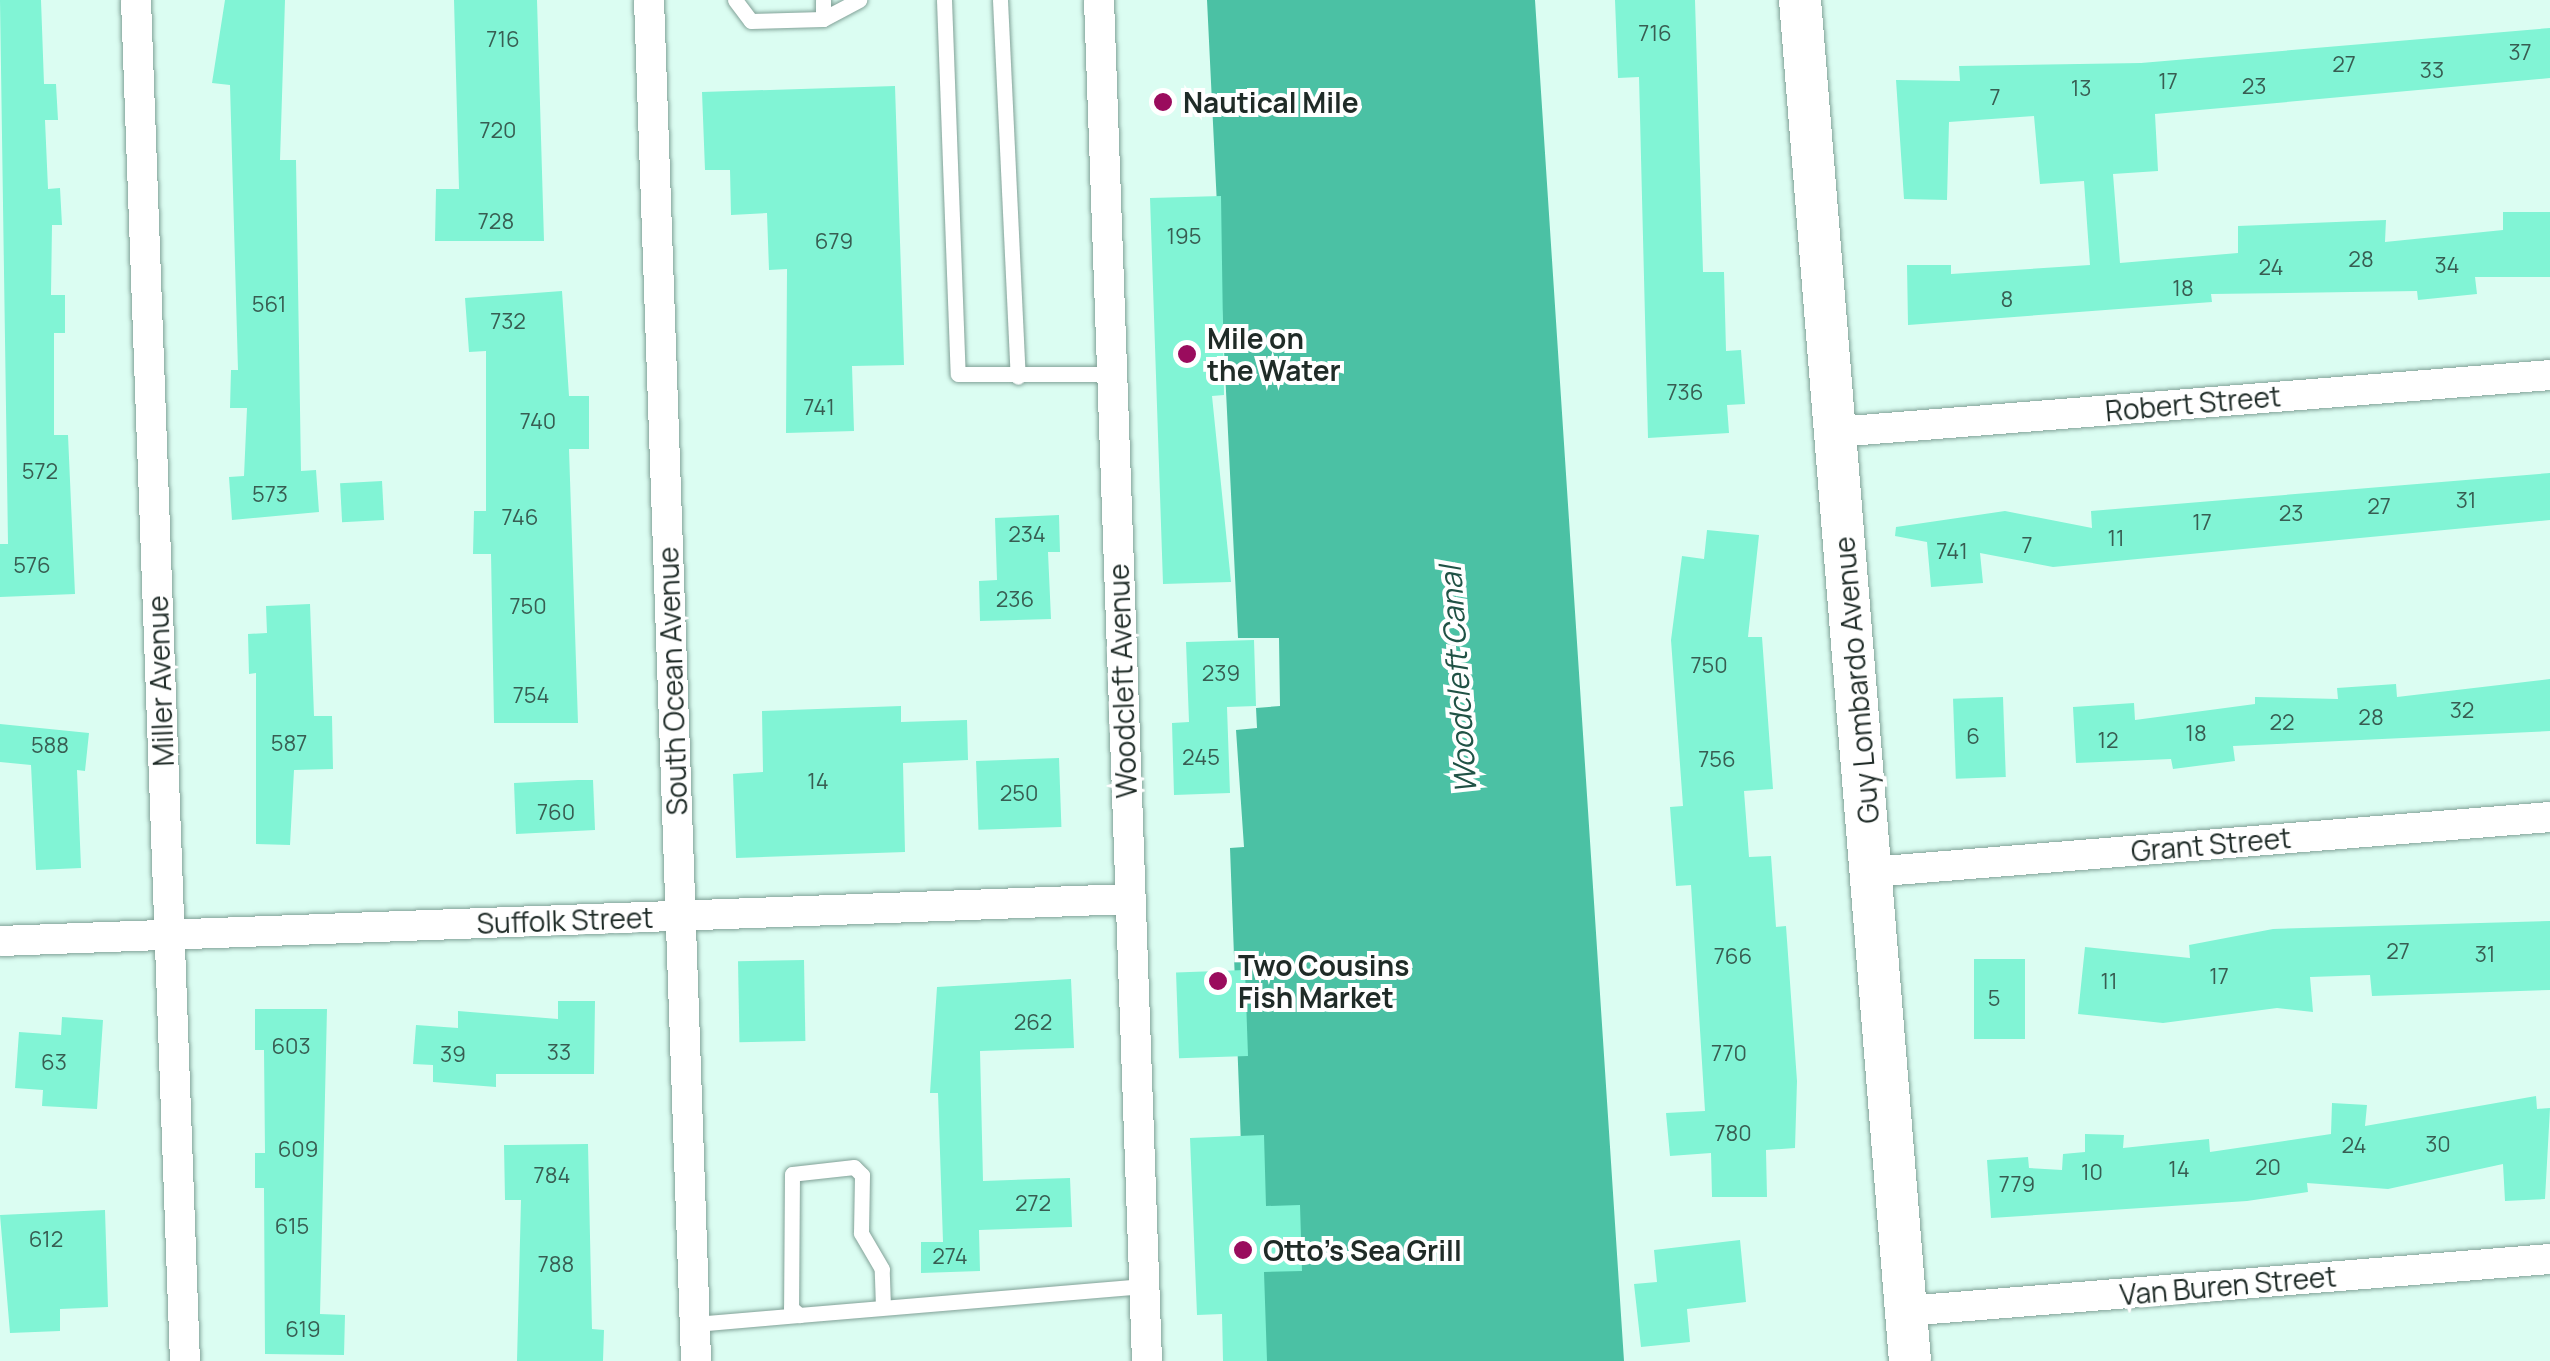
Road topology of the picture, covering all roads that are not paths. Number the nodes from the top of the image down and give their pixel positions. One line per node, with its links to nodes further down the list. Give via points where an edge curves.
1 (136, 0): 19 (street, Miller Avenue)
2 (649, 0): 18 (street, South Ocean Avenue)
3 (735, 0): 10 (lane, via 741,20)
4 (822, 0): 10 (lane)
5 (859, 0): 10 (lane)
6 (944, 0): 13 (lane, via 958,374)
7 (1000, 0): 13 (lane)
8 (1099, 0): 11 (street, Woodcleft Avenue)
9 (1800, 0): 14 (street, Guy Lombardo Avenue)
10 (823, 19)
11 (1112, 374): 13 (lane); 17 (street, Woodcleft Avenue)
12 (2550, 374): 14 (street, Robert Street)
13 (1018, 377)
14 (1836, 432): 16 (street, Guy Lombardo Avenue)
15 (2550, 816): 16 (street, Grant Street)
16 (1871, 872): 24 (street, Guy Lombardo Avenue)
17 (1130, 899): 18 (street, Suffolk Street); 22 (street, Woodcleft Avenue)
18 (680, 916): 19 (street, Suffolk Street); 26 (street, South Ocean Avenue)
19 (170, 935): 20 (street, Suffolk Street); 27 (street, Miller Avenue)
20 (0, 941)
21 (2550, 1259): 24 (street, Van Buren Street)
22 (1144, 1286): 23 (lane); 29 (street, Woodcleft Avenue)
23 (883, 1307): 25 (lane); 25 (lane, via 882,1269 861,1233 862,1175 804,1168 788,1182 791,1308)
24 (1906, 1311): 30 (street, Guy Lombardo Avenue)
25 (799, 1315): 26 (lane)
26 (695, 1324): 28 (street, South Ocean Avenue)
27 (185, 1361)
28 (696, 1361)
29 (1147, 1361)
30 (1910, 1361)

